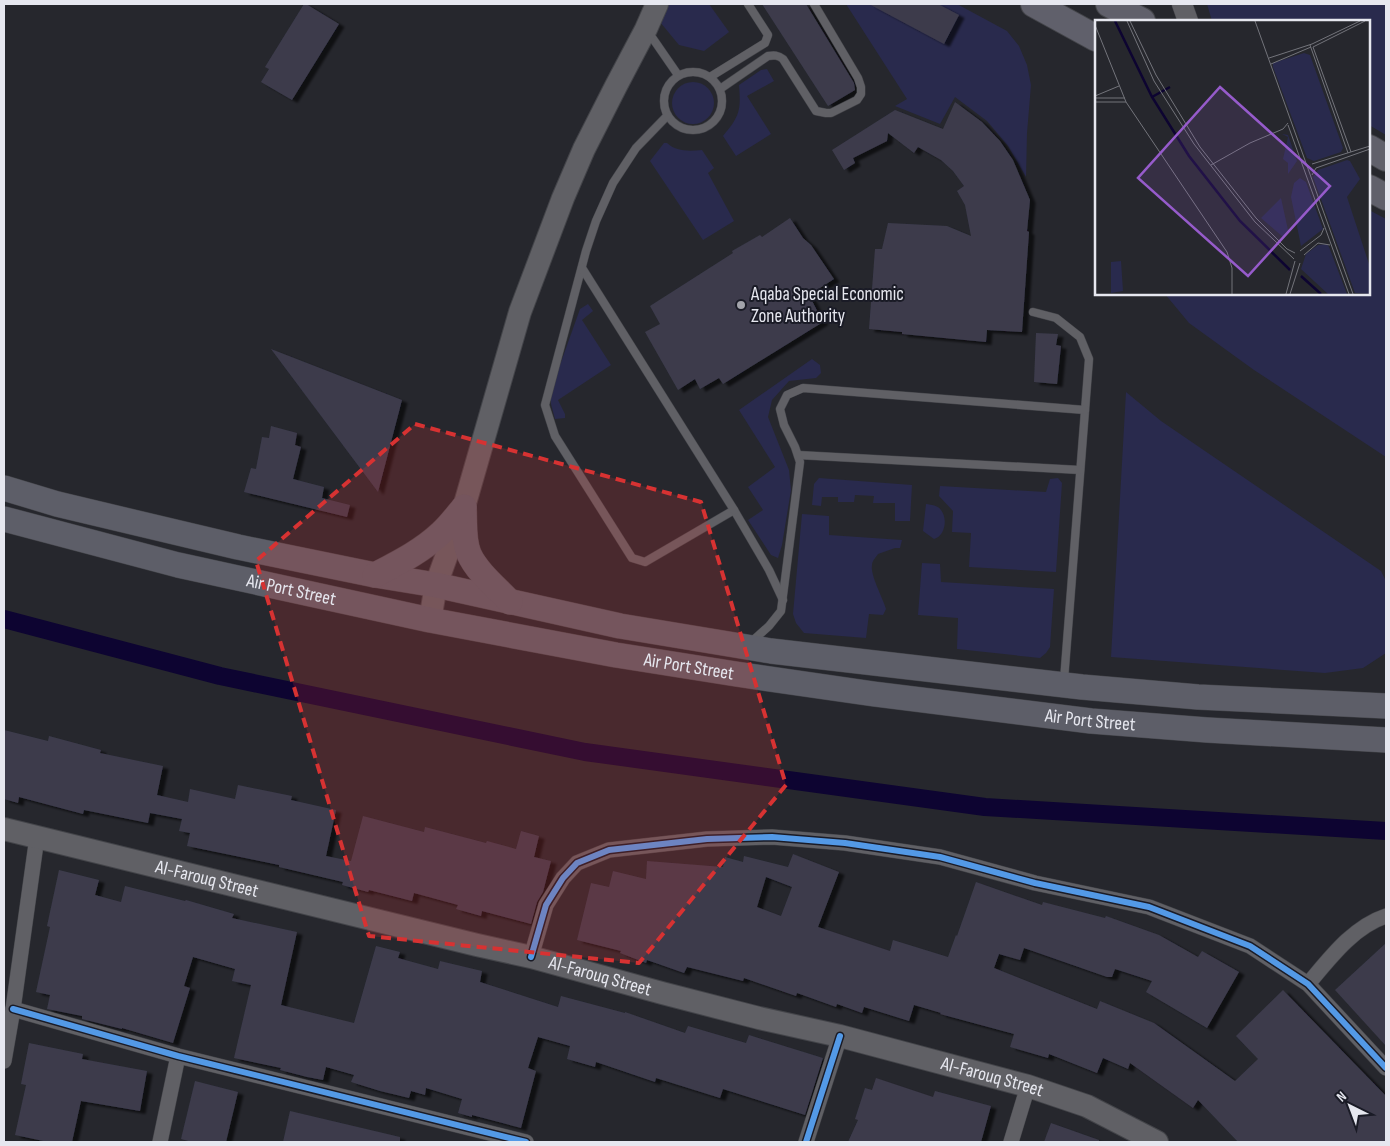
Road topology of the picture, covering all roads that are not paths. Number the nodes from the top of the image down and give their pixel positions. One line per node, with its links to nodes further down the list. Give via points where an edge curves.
1 (657, 4): 9 (main road)
2 (748, 4): 12 (lane, via 768,35 765,43)
3 (814, 4): 13 (lane, via 858,78 861,94 858,100 831,113 816,110 783,59 773,55)
4 (1034, 4): 10 (highway)
5 (1109, 4): 7 (highway)
6 (1182, 4): 8 (street)
7 (1137, 20)
8 (1188, 20)
9 (646, 29): 11 (lane); 25 (main road, via 592,133 563,198 520,312)
10 (1095, 37)
11 (678, 75): 12 (lane, via 697,72); 14 (lane, via 665,90 663,100)
12 (710, 77): 13 (lane)
13 (720, 89): 14 (lane, via 722,98 718,117 702,129 684,129)
14 (667, 116): 19 (lane, via 636,148 613,183 596,221)
15 (1370, 149): 16 (highway)
16 (1386, 158)
17 (1370, 189): 18 (highway)
18 (1386, 198)
19 (582, 268): 26 (lane); 26 (lane, via 546,405 555,436 622,543 632,558 644,562)
20 (1033, 312): 21 (lane, via 1056,318 1080,338 1089,360)
21 (1085, 410): 22 (lane, via 803,388 787,395 780,408); 23 (lane)
22 (798, 455): 23 (lane); 30 (lane, via 800,462)
23 (1080, 470): 34 (lane)
24 (4, 488): 28 (main road, Air Port Street, via 238,547)
25 (464, 506): 28 (main road, via 426,545); 29 (main road); 31 (main road, via 464,534 469,554)
26 (734, 510): 30 (lane)
27 (4, 519): 32 (main road, Air Port Street, via 178,565)
28 (375, 576): 29 (main road, Air Port Street)
29 (436, 585): 31 (main road, Air Port Street); 32 (main road)
30 (783, 600): 33 (lane, via 781,611)
31 (510, 602): 33 (main road, Air Port Street, via 620,626)
32 (430, 620): 36 (main road, Air Port Street, via 736,674 1091,721)
33 (745, 646): 34 (main road, Air Port Street)
34 (1063, 685): 35 (main road, Air Port Street, via 1198,697)
35 (1386, 706)
36 (1386, 740)
37 (4, 829): 38 (main road, Al-Farouq Street)
38 (37, 837): 40 (main road, Al-Farouq Street); 42 (street)
39 (1386, 916): 41 (street, via 1352,936)
40 (531, 957): 41 (street, via 546,905 577,863 609,850 707,839 772,837 846,843 940,857 1036,883 1150,907 1250,946); 43 (main road, Al-Farouq Street)
41 (1308, 984): 46 (street)
42 (13, 1009): 44 (street); 45 (street)
43 (840, 1036): 47 (main road, Al-Farouq Street); 50 (street)
44 (178, 1056): 48 (street); 49 (street)
45 (4, 1061)
46 (1386, 1068)
47 (1028, 1086): 51 (street); 52 (main road, Al-Farouq Street, via 1087,1106)
48 (160, 1142)
49 (520, 1142)
50 (806, 1142)
51 (1011, 1142)
52 (1157, 1142)

